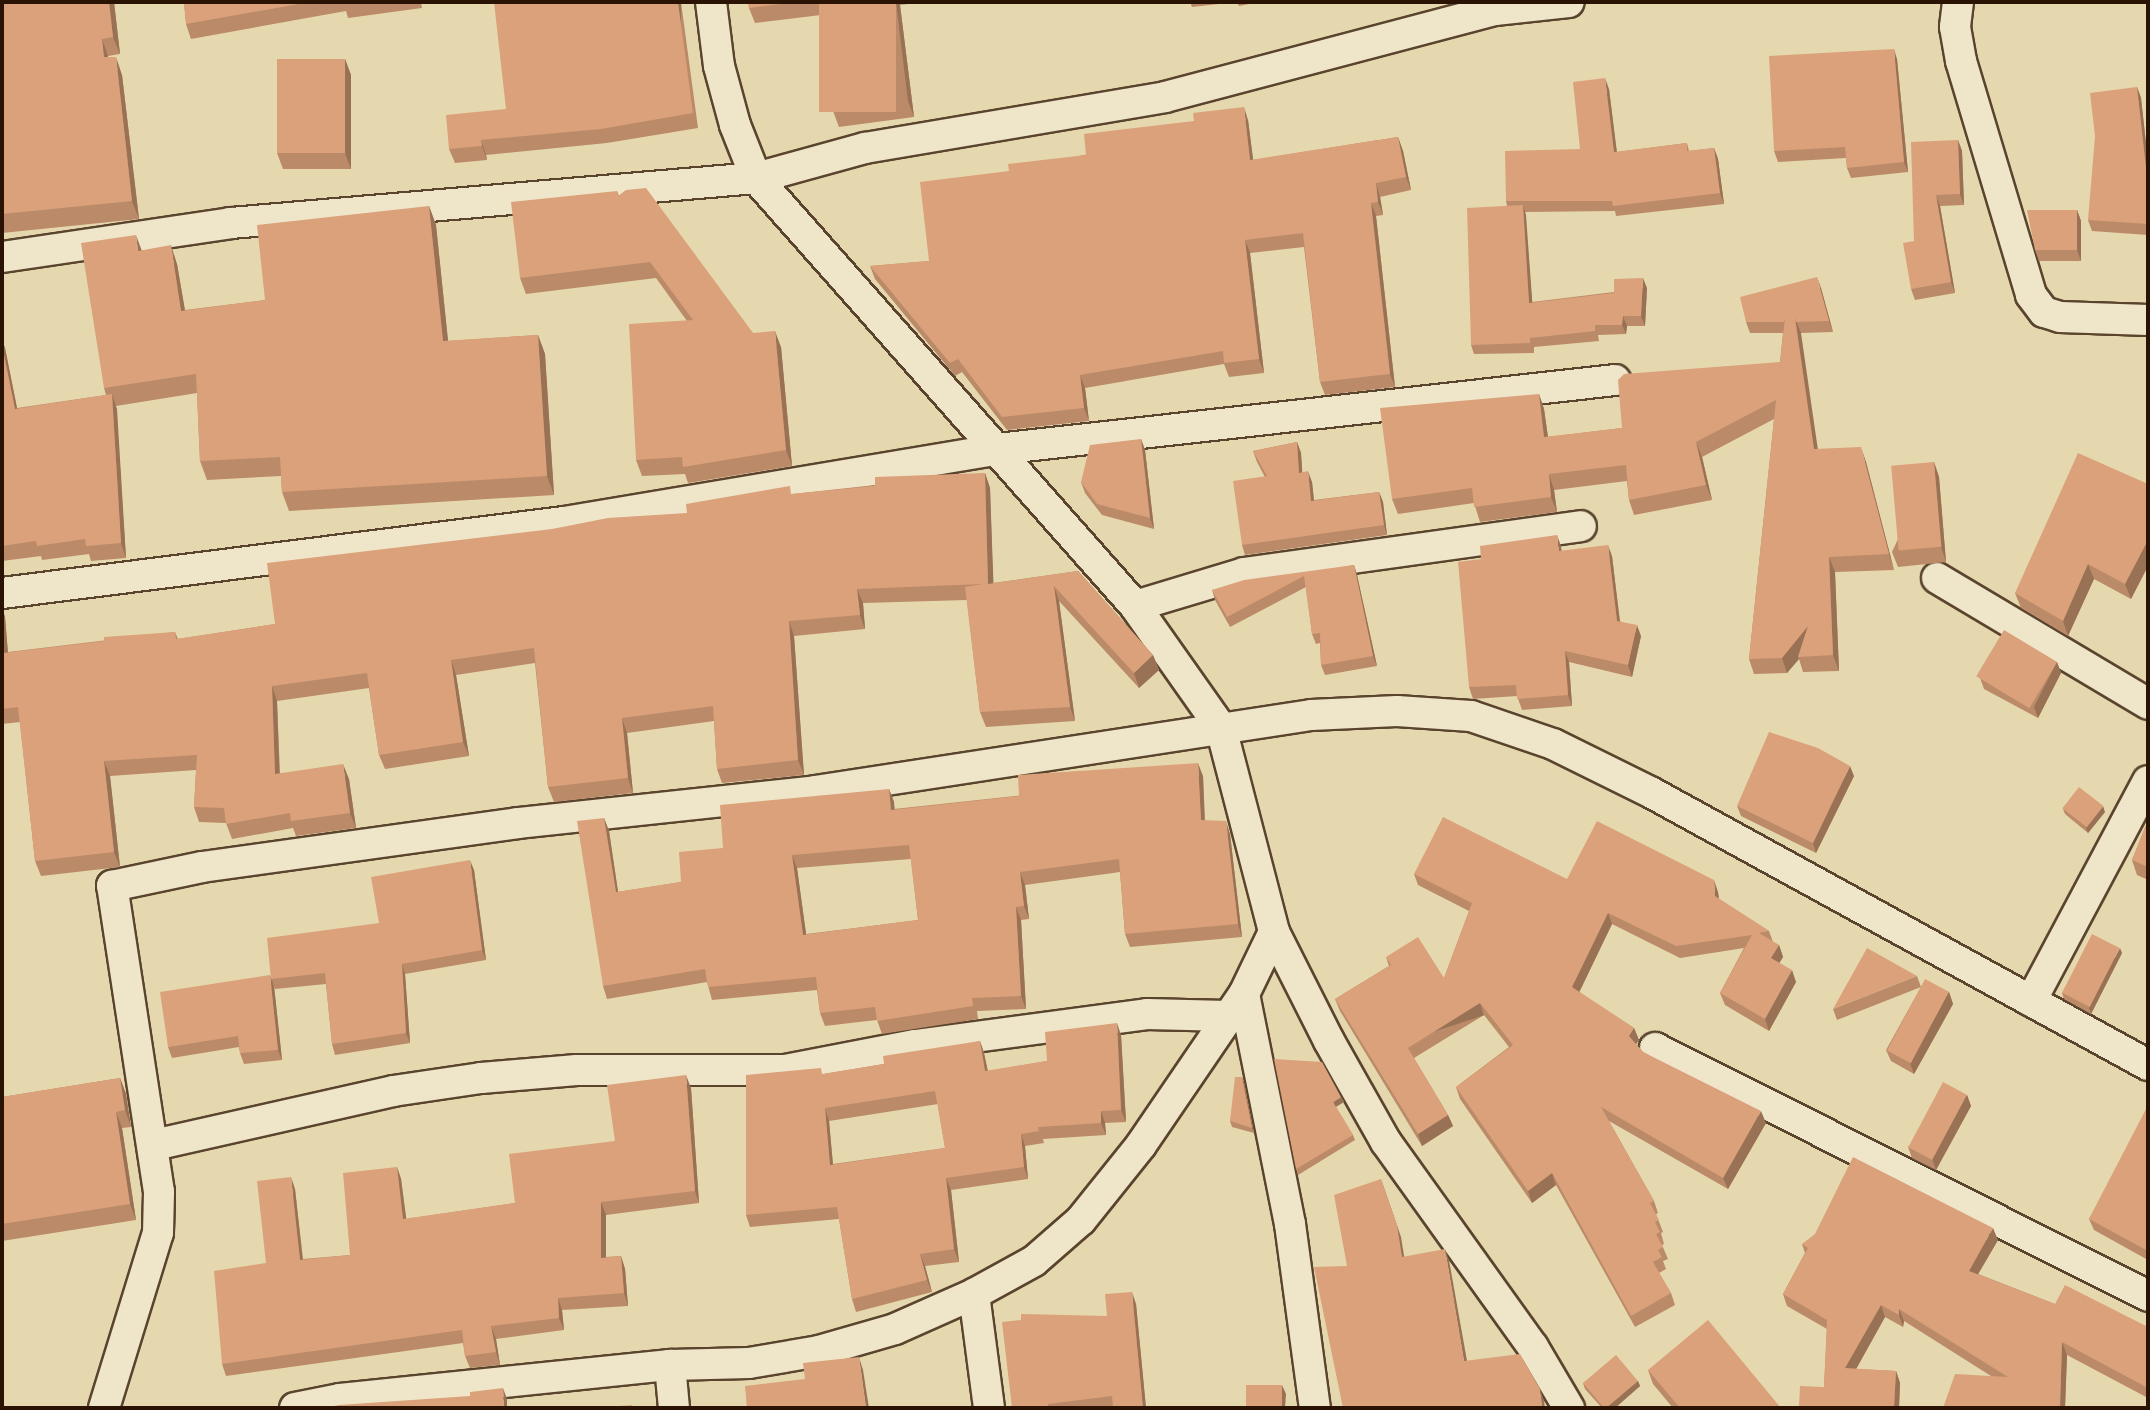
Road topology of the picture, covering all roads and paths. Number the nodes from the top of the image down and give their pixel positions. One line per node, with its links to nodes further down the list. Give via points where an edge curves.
1 (711, 2): 4 (street, via 722,78)
2 (1569, 2): 4 (street, via 1494,10 1165,97 865,148)
3 (1958, 2): 6 (street, via 1955,27 1961,61 2031,295 2044,312 2060,317)
4 (756, 178): 5 (street, via 231,223); 8 (street)
5 (2, 257)
6 (2148, 320)
7 (1615, 380): 8 (street)
8 (999, 449): 11 (street, via 564,522); 12 (street)
9 (1581, 526): 12 (street, via 1244,573)
10 (1937, 578): 13 (street)
11 (2, 593)
12 (1135, 606): 14 (street)
13 (2148, 704)
14 (1221, 728): 16 (street); 17 (street, via 1311,715 1397,711 1471,716 1553,744 1829,887); 21 (street, via 828,789 518,823 202,867 111,886)
15 (2148, 781): 17 (street)
16 (1274, 932): 18 (street); 31 (street, via 1386,1142 1533,1347)
17 (2031, 1001): 20 (street)
18 (1236, 1005): 21 (street, via 915,1045 785,1070 577,1070 481,1078 393,1091); 22 (street, via 1141,1145 1081,1220 1034,1261); 30 (street, via 1290,1224)
19 (1655, 1048): 23 (street)
20 (2148, 1065)
21 (154, 1145): 26 (street, via 158,1233)
22 (974, 1294): 24 (street, via 895,1329 819,1351 750,1363); 29 (street)
23 (2148, 1296)
24 (670, 1365): 25 (street); 28 (street)
25 (340, 1404): 27 (street)
26 (104, 1408)
27 (295, 1408)
28 (674, 1408)
29 (989, 1408)
30 (1315, 1408)
31 (1569, 1408)

